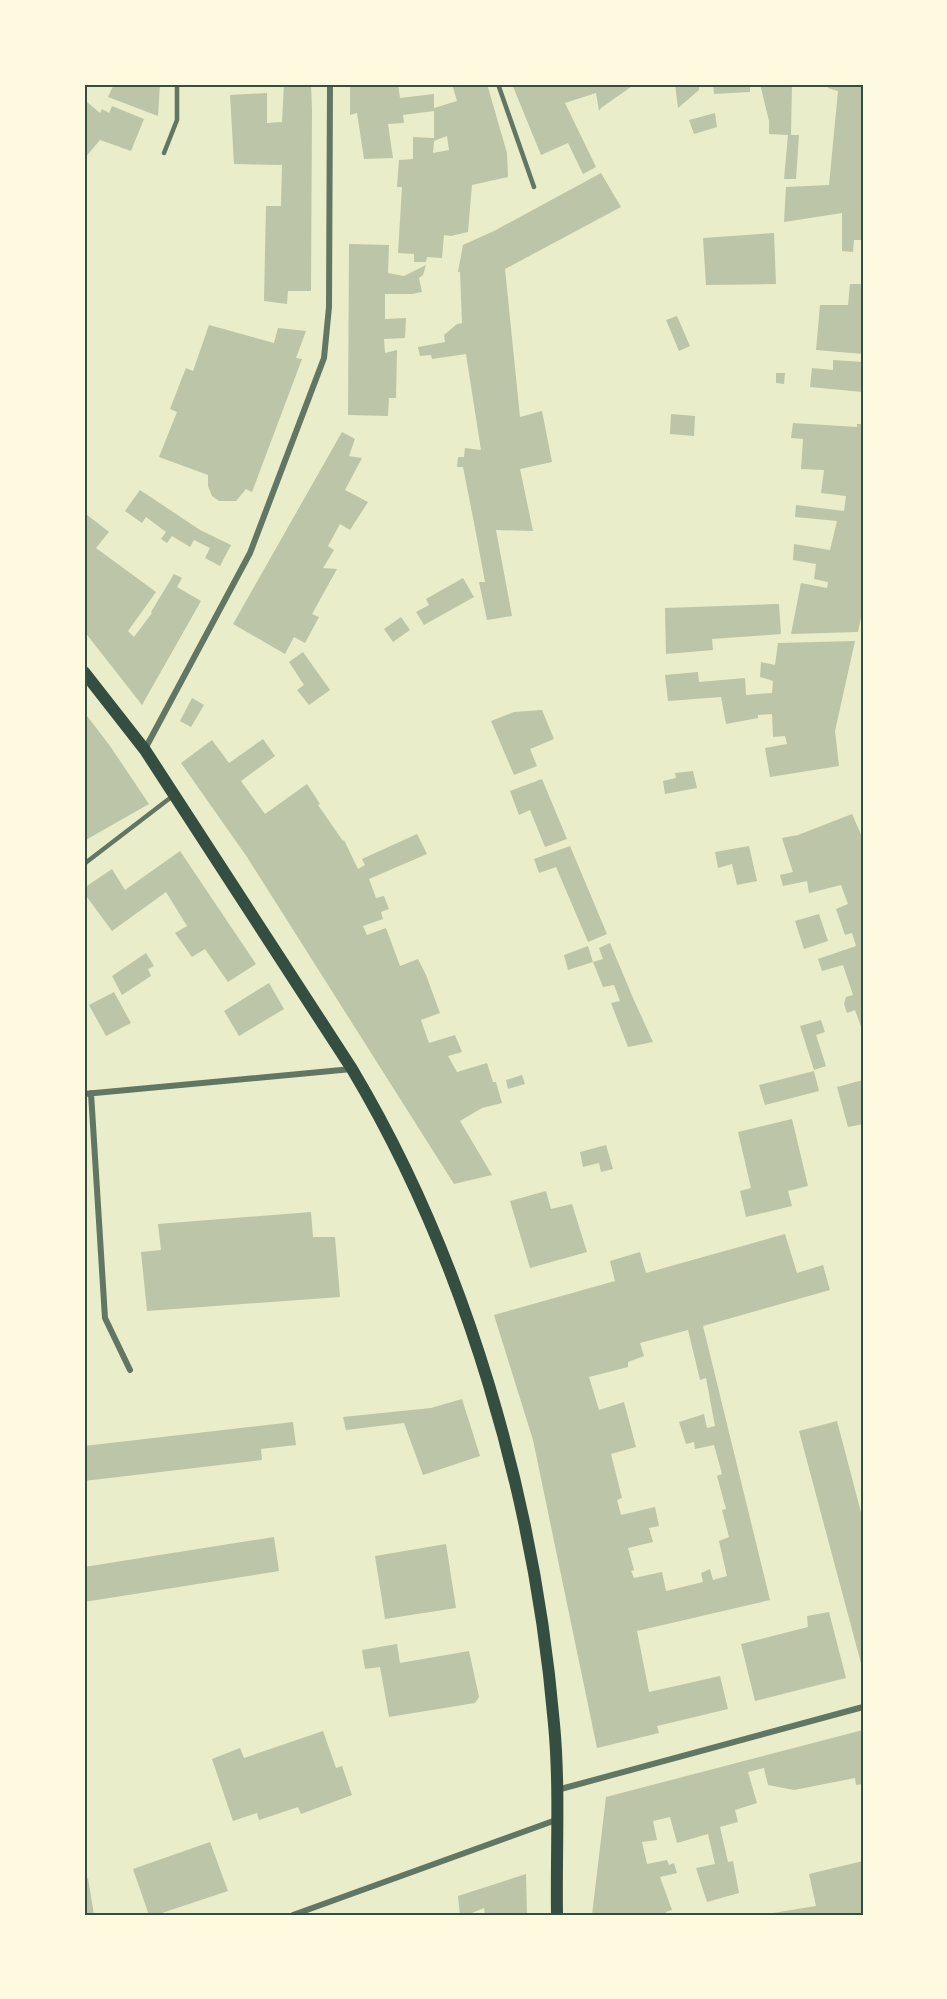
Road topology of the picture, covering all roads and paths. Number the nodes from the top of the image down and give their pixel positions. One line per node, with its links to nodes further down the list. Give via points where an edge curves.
1 (177, 84): 4 (lane, via 177,120)
2 (330, 84): 7 (street, via 329,307 324,358 250,553)
3 (498, 84): 5 (lane)
4 (164, 153)
5 (534, 187)
6 (84, 672): 7 (main road)
7 (145, 750): 8 (main road)
8 (174, 795): 9 (lane); 10 (main road)
9 (84, 864)
10 (352, 1069): 11 (street); 14 (main road, via 418,1197 462,1303 504,1438 536,1585 554,1724)
11 (87, 1094): 12 (street, via 105,1318)
12 (130, 1370)
13 (863, 1707): 14 (street)
14 (557, 1790): 15 (main road)
15 (556, 1820): 16 (street); 17 (main road)
16 (293, 1915)
17 (557, 1915)

